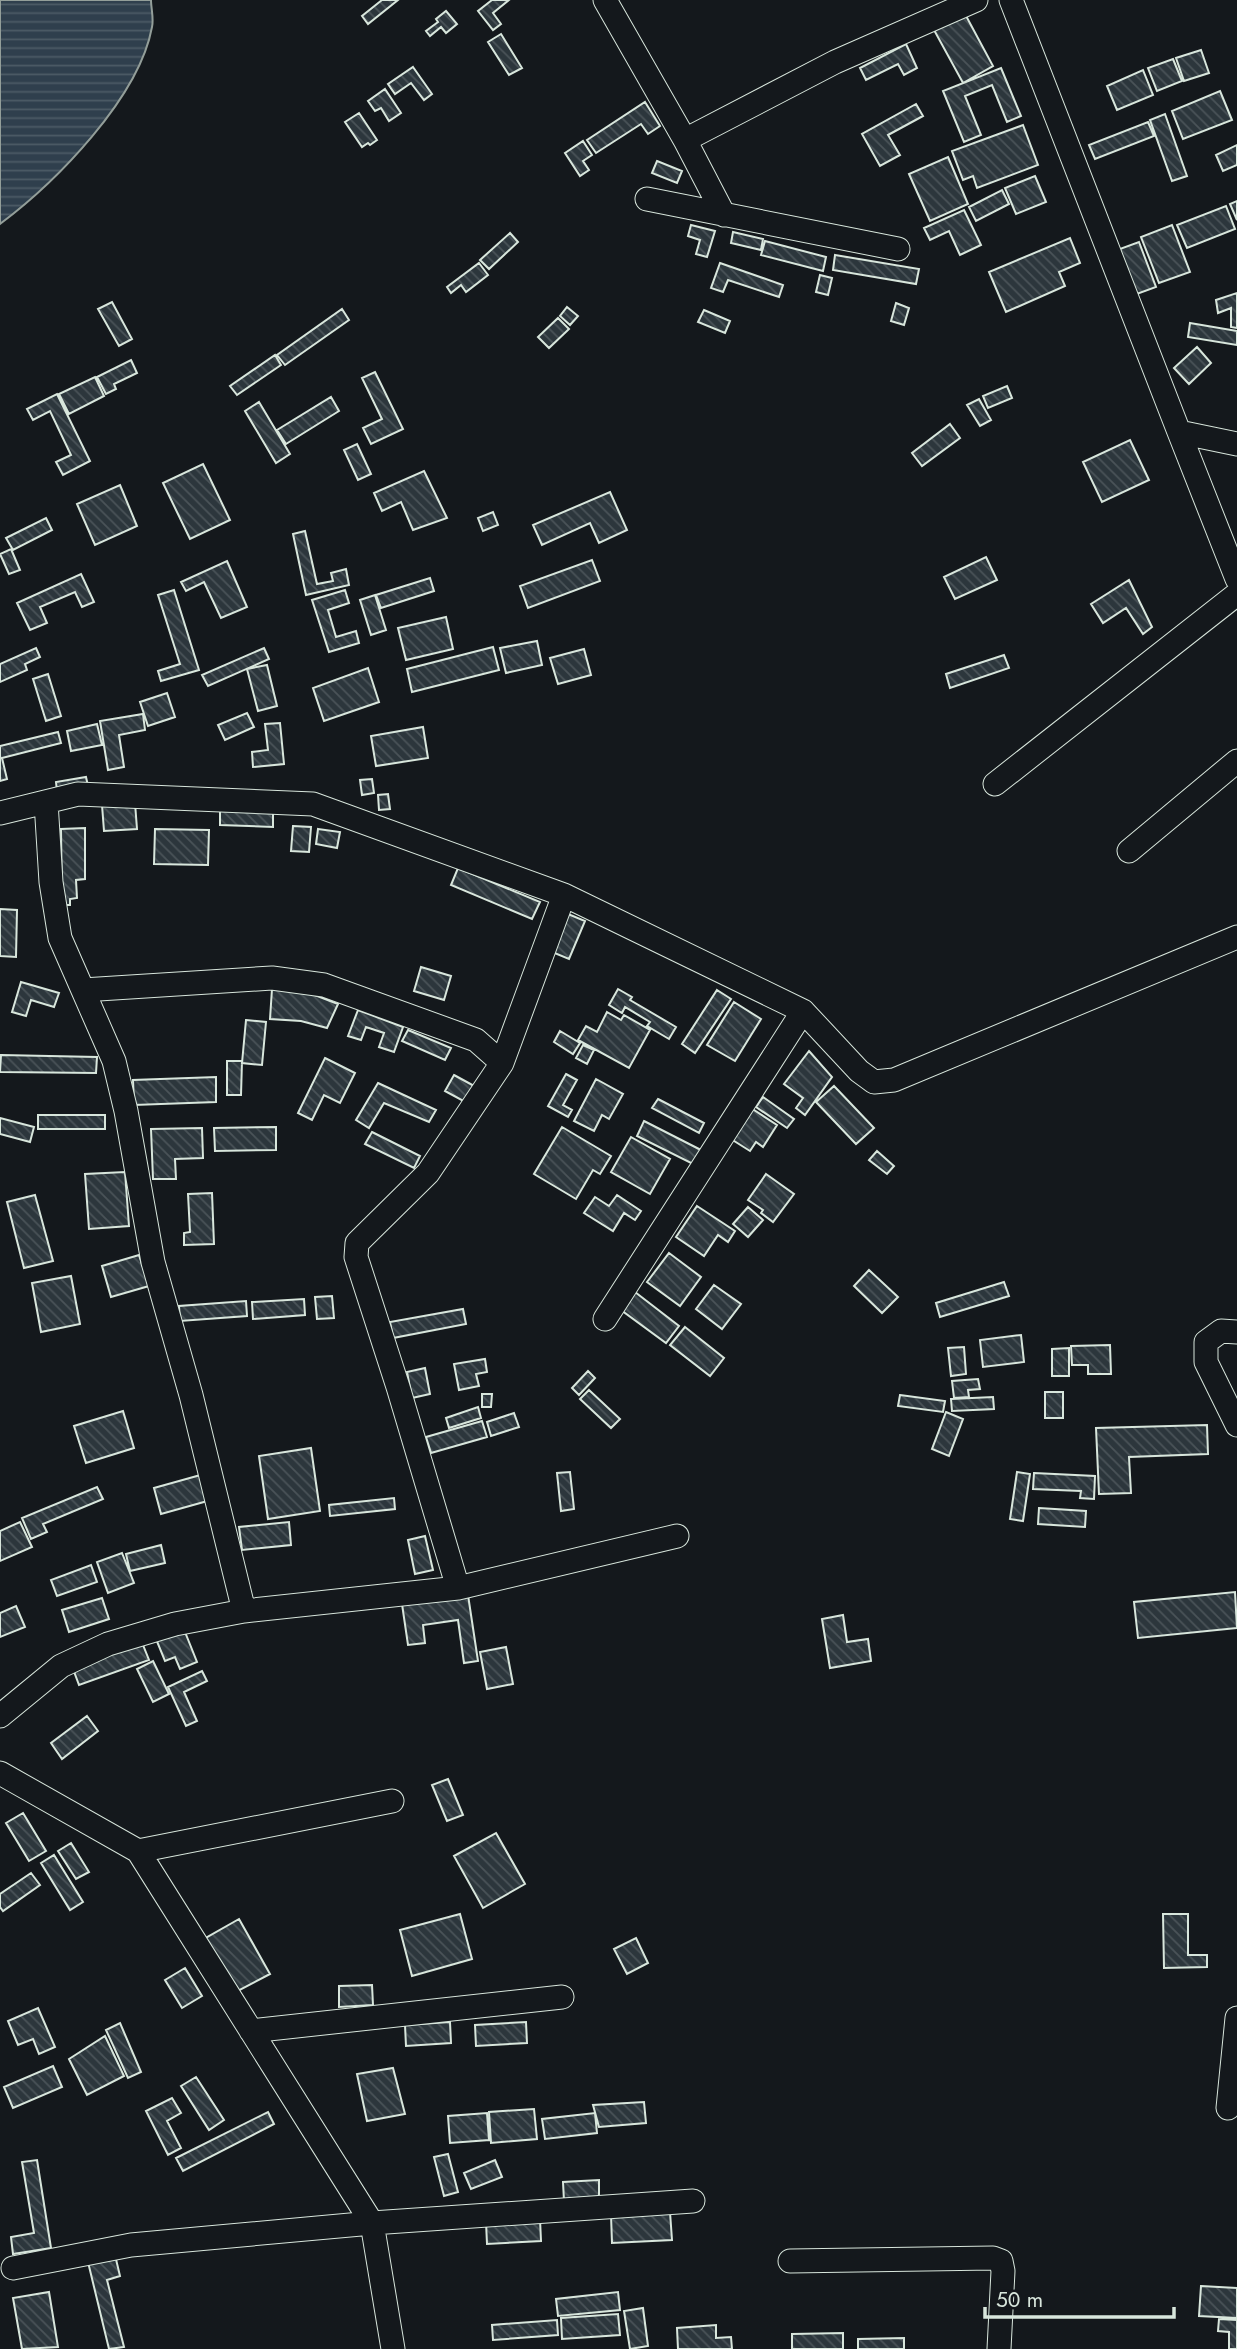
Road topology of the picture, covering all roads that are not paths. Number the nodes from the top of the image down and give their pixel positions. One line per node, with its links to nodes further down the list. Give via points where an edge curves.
1 (605, 0): 4 (street)
2 (976, 0): 4 (street, via 835,62)
3 (1011, 0): 8 (street)
4 (685, 140): 6 (street)
5 (647, 199): 6 (street)
6 (724, 215): 7 (street)
7 (898, 249)
8 (1179, 432): 9 (street); 10 (street)
9 (1237, 444)
10 (1237, 579)
11 (1237, 594): 13 (street)
12 (1237, 761): 16 (street)
13 (995, 784)
14 (46, 802): 15 (street); 17 (street, via 78,794 313,804); 19 (street, via 60,938)
15 (0, 813)
16 (1129, 851)
17 (564, 895): 20 (street); 21 (street)
18 (1237, 937): 20 (street, via 894,1080 874,1082 859,1071)
19 (83, 990): 21 (street, via 272,978 324,985 475,1040); 27 (street, via 114,1060 153,1262)
20 (803, 1011): 22 (street)
21 (502, 1063): 26 (street, via 428,1173 357,1243 356,1257)
22 (605, 1319)
23 (1237, 1332): 24 (street, via 1222,1331 1206,1342 1206,1362)
24 (1237, 1425)
25 (677, 1536): 26 (street)
26 (458, 1588): 27 (street)
27 (244, 1612): 28 (street, via 108,1644 61,1666)
28 (0, 1716)
29 (0, 1773): 31 (street)
30 (392, 1801): 31 (street)
31 (138, 1851): 34 (street)
32 (562, 1997): 34 (street)
33 (1237, 2018): 35 (street)
34 (251, 2031): 37 (street)
35 (1228, 2108)
36 (692, 2201): 37 (street)
37 (372, 2223): 39 (street, via 131,2245); 40 (street)
38 (790, 2261): 41 (street, via 1001,2261)
39 (13, 2268)
40 (393, 2349)
41 (999, 2349)

